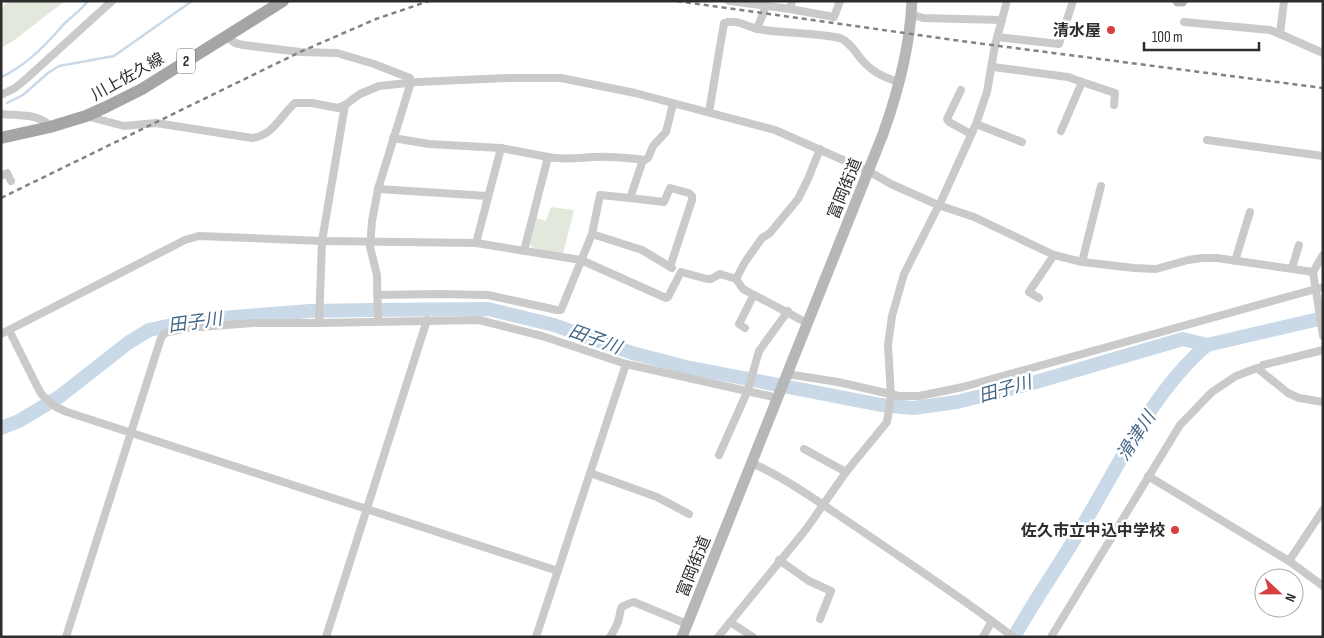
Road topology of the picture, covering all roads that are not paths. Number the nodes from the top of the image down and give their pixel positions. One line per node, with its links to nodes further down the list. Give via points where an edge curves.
1 (112, 1): 26 (street, via 26,79)
2 (283, 1): 18 (main road, 川上佐久線 / 2)
3 (729, 1): 12 (street)
4 (840, 1): 11 (street, via 834,17)
5 (912, 1): 13 (main road, 富岡街道)
6 (1007, 1): 14 (street)
7 (1074, 1): 19 (street, via 1059,44)
8 (1178, 1): 10 (main road)
9 (1284, 1): 17 (street)
10 (1182, 2)
11 (791, 5): 12 (street)
12 (766, 6): 16 (street)
13 (911, 14): 14 (street, via 923,18); 23 (main road, 富岡街道)
14 (1002, 20): 19 (street)
15 (1184, 22): 17 (street, via 1270,30)
16 (757, 29): 23 (street, via 840,38 874,71); 30 (street, via 736,21 724,23)
17 (1280, 34): 20 (street)
18 (226, 36): 22 (street, via 243,45 300,52 337,52 408,76); 32 (main road, 川上佐久線 / 2, via 142,88)
19 (998, 37): 21 (street)
20 (1323, 53)
21 (993, 67): 24 (street, via 1068,77); 33 (street)
22 (411, 82): 27 (street, via 561,78); 28 (street, via 379,86); 38 (street)
23 (899, 82): 46 (main road, 富岡街道, via 884,134)
24 (1082, 82): 29 (street, via 1115,93); 35 (street)
25 (961, 90): 36 (street, via 948,120)
26 (1, 95)
27 (673, 104): 30 (street); 45 (street, via 664,136)
28 (345, 105): 32 (street, via 338,108 312,103 296,104 270,131 252,138 156,123 124,126); 56 (street)
29 (1114, 105)
30 (709, 112): 42 (street, via 775,130)
31 (1, 114): 34 (street, via 38,118)
32 (86, 116): 34 (main road, 川上佐久線 / 2)
33 (976, 124): 36 (street); 40 (street)
34 (50, 127): 37 (main road, 川上佐久線 / 2)
35 (1061, 131)
36 (971, 134): 53 (street)
37 (1, 138)
38 (393, 138): 41 (street, via 429,144); 50 (street)
39 (1207, 140): 43 (street)
40 (1022, 142)
41 (501, 148): 44 (street); 51 (street)
42 (820, 149): 46 (street); 70 (street, via 798,199 762,238)
43 (1323, 156)
44 (548, 157): 45 (street); 60 (street)
45 (643, 160): 52 (street)
46 (868, 171): 53 (street); 81 (main road, 富岡街道)
47 (1, 176): 48 (street, via 7,173)
48 (11, 181)
49 (1101, 186): 65 (street)
50 (378, 189): 51 (street); 57 (street)
51 (488, 196): 58 (street)
52 (630, 198): 55 (street, via 600,194); 66 (street, via 664,202 670,188 692,196)
53 (938, 205): 62 (street); 91 (street, via 904,274 892,316 888,345)
54 (1250, 212): 64 (street)
55 (592, 234): 63 (street); 66 (street, via 642,250)
56 (322, 241): 57 (street); 80 (street); 83 (street, via 199,236 185,240)
57 (370, 242): 58 (street); 76 (street, via 377,275)
58 (476, 244): 60 (street)
59 (1299, 245): 67 (street)
60 (524, 251): 63 (street)
61 (1323, 254): 69 (street)
62 (1054, 255): 65 (street); 73 (street)
63 (581, 260): 68 (street, via 666,298); 76 (street, via 562,307 557,310 488,295)
64 (1235, 261): 65 (street, via 1202,258 1156,269); 67 (street)
65 (1082, 262)
66 (670, 267): 68 (street)
67 (1292, 268): 69 (street)
68 (681, 272): 70 (street, via 707,279 720,274)
69 (1313, 272): 72 (street)
70 (736, 279): 74 (street)
71 (1021, 287): 73 (street)
72 (1318, 289): 85 (street); 91 (street, via 947,391)
73 (1029, 292): 75 (street)
74 (753, 296): 77 (street); 82 (street, via 739,324)
75 (1039, 298)
76 (377, 299): 78 (street)
77 (788, 311): 81 (street); 90 (street, via 759,351)
78 (378, 319): 79 (street); 80 (street)
79 (427, 320): 87 (street, via 488,321); 102 (street)
80 (319, 321): 94 (street, via 218,325 165,333)
81 (807, 322): 89 (main road, 富岡街道)
82 (745, 328)
83 (10, 330): 84 (street); 94 (street, via 43,396 56,407)
84 (1, 334)
85 (1323, 336)
86 (1323, 350): 88 (street, via 1263,365)
87 (626, 364): 90 (street); 99 (street)
88 (1260, 369): 93 (street, via 1299,398); 100 (street, via 1236,376 1196,407 1180,425)
89 (786, 377): 91 (street, via 838,382); 92 (main road, 富岡街道)
90 (748, 391): 92 (street); 96 (street)
91 (891, 396): 98 (street, via 887,422)
92 (779, 397): 97 (main road, 富岡街道)
93 (1323, 402)
94 (131, 434): 102 (street); 113 (street)
95 (804, 449): 98 (street)
96 (719, 455)
97 (752, 463): 101 (street); 112 (main road, 富岡街道)
98 (846, 472): 101 (street)
99 (590, 473): 104 (street, via 657,497); 107 (street)
100 (1148, 476): 106 (street); 122 (street)
101 (823, 506): 105 (street); 110 (street)
102 (367, 509): 107 (street); 114 (street)
103 (1323, 510): 106 (street)
104 (689, 514)
105 (779, 560): 109 (street, via 809,581 831,591); 111 (street)
106 (1288, 561): 108 (street)
107 (558, 571): 115 (street)
108 (1323, 586)
109 (820, 619)
110 (992, 621): 120 (street); 121 (street)
111 (730, 622): 118 (street); 119 (street)
112 (687, 624): 116 (street, via 634,602 619,610 618,622); 117 (main road, 富岡街道)
113 (66, 637)
114 (326, 637)
115 (536, 637)
116 (610, 637)
117 (682, 637)
118 (718, 637)
119 (753, 637)
120 (982, 637)
121 (1013, 637)
122 (1051, 637)

